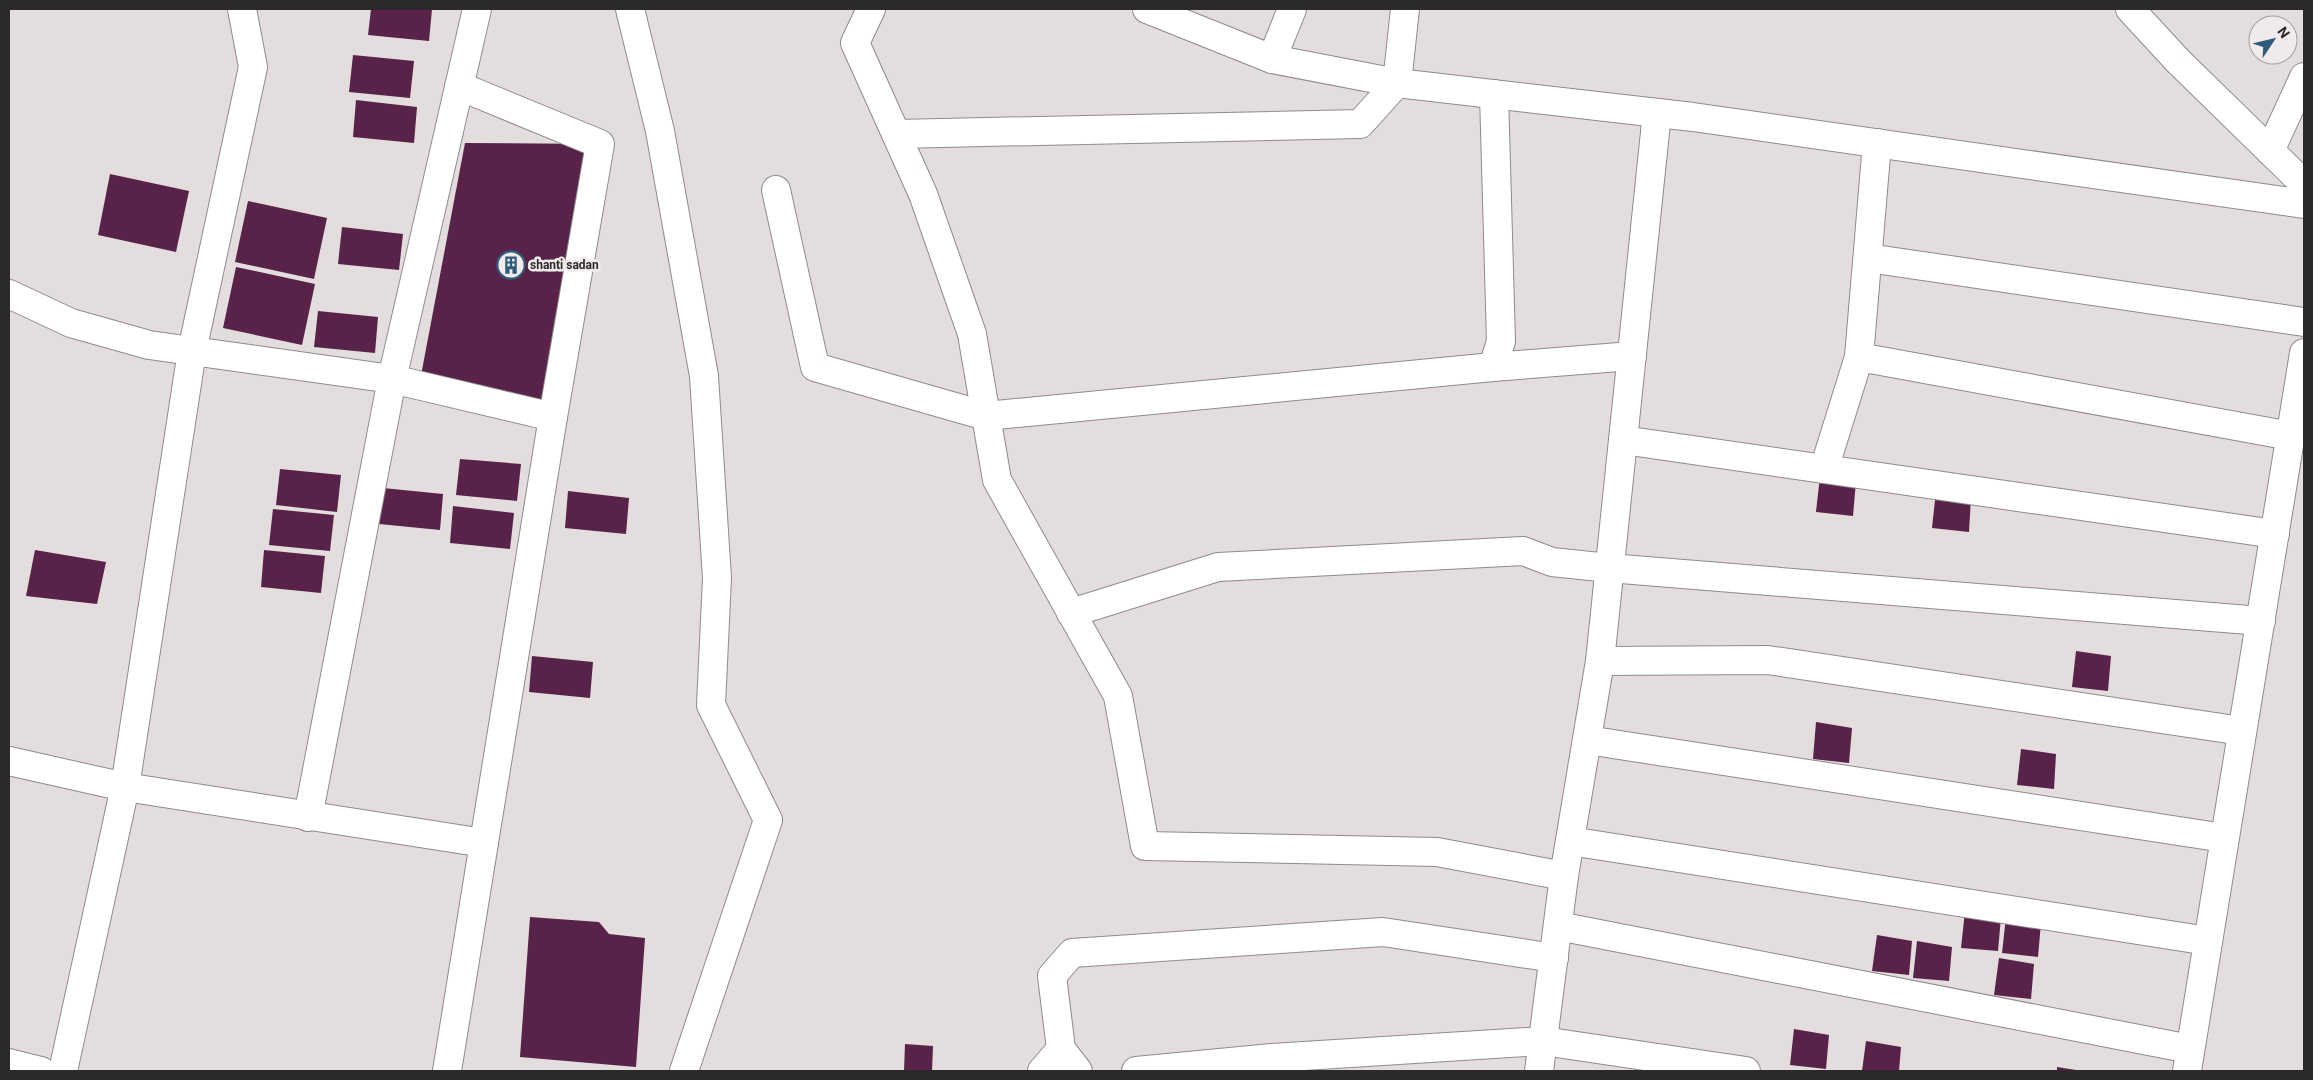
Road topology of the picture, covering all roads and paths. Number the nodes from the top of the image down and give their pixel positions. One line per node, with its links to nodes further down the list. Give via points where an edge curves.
1 (242, 9): 24 (street, via 254,67)
2 (477, 9): 12 (street)
3 (630, 9): 61 (street, via 660,131 704,376 717,578 711,705 768,820)
4 (870, 9): 15 (street, via 855,43)
5 (1147, 9): 9 (street)
6 (1292, 9): 9 (street)
7 (1405, 9): 11 (street)
8 (2130, 9): 17 (street)
9 (1272, 59): 11 (street)
10 (2304, 77): 17 (street)
11 (1397, 83): 13 (street); 15 (street, via 1360,124)
12 (459, 86): 29 (street); 31 (street, via 600,144)
13 (1494, 94): 14 (street); 28 (street, via 1501,340)
14 (1657, 113): 16 (street); 26 (street)
15 (896, 134): 30 (street, via 923,194 972,334)
16 (1877, 144): 20 (street); 21 (street)
17 (2270, 151): 18 (street)
18 (2304, 184)
19 (776, 190): 30 (street, via 815,366)
20 (2304, 204)
21 (1868, 258): 23 (street); 27 (street)
22 (9, 294): 24 (street, via 71,323 149,345)
23 (2304, 322)
24 (192, 351): 29 (street); 43 (street)
25 (2304, 353): 32 (street)
26 (1632, 356): 28 (street); 33 (street)
27 (1859, 357): 32 (street); 34 (street)
28 (1494, 367): 30 (street)
29 (392, 380): 31 (street); 44 (street)
30 (986, 416): 37 (street, via 997,480)
31 (553, 417): 47 (street)
32 (2291, 436): 35 (street)
33 (1623, 440): 34 (street); 36 (street)
34 (1824, 470): 35 (street)
35 (2275, 534): 38 (street)
36 (1609, 568): 37 (street, via 1552,562 1522,551 1218,567); 38 (street); 39 (street)
37 (1071, 613): 48 (street, via 1118,696 1145,846 1437,852)
38 (2261, 621): 40 (street)
39 (1600, 661): 40 (street, via 1768,660); 41 (street)
40 (2242, 731): 45 (street)
41 (1587, 740): 45 (street); 46 (street)
42 (9, 761): 43 (street)
43 (125, 787): 44 (street); 59 (street)
44 (308, 817): 47 (street)
45 (2224, 838): 50 (street)
46 (1570, 841): 48 (street); 50 (street)
47 (484, 843): 60 (street)
48 (1564, 876): 49 (street)
49 (1558, 926): 51 (street); 54 (street)
50 (2208, 941): 54 (street)
51 (1554, 958): 52 (street); 53 (street, via 1383,932 1072,953 1052,976)
52 (1543, 1041): 56 (street); 57 (street); 65 (street)
53 (1061, 1049): 62 (street); 63 (street)
54 (2188, 1060)
55 (9, 1063): 58 (street)
56 (1648, 1064): 66 (street)
57 (1272, 1065): 64 (street)
58 (41, 1071)
59 (63, 1071)
60 (447, 1071)
61 (684, 1071)
62 (1042, 1071)
63 (1078, 1071)
64 (1136, 1071)
65 (1539, 1071)
66 (1746, 1071)

